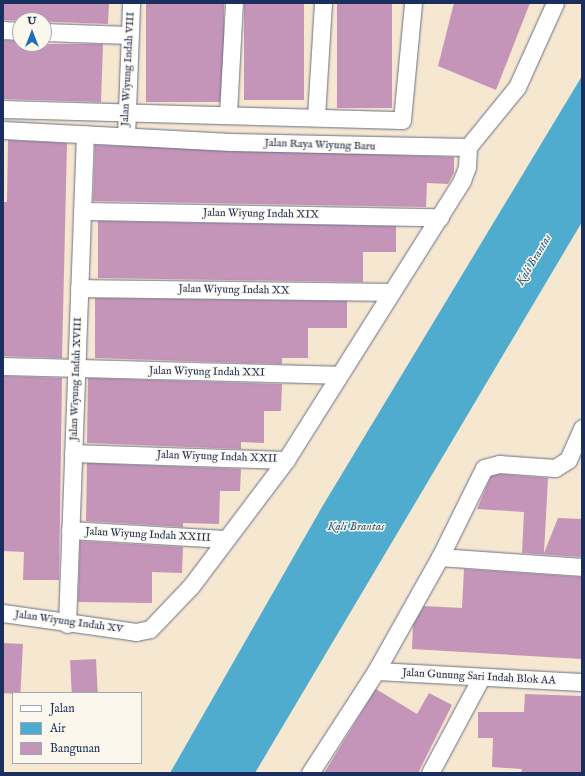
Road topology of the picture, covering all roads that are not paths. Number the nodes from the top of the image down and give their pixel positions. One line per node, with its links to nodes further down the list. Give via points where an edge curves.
1 (131, 3): 7 (street, Jalan Wiyung Indah VIII)
2 (234, 3): 10 (street)
3 (323, 3): 11 (street)
4 (413, 3): 11 (street, via 402,120)
5 (555, 3): 15 (street, via 517,87)
6 (52, 32): 7 (street)
7 (129, 36): 9 (street, Jalan Wiyung Indah VIII)
8 (3, 109): 9 (street)
9 (126, 111): 10 (street); 14 (street, Jalan Wiyung Indah VIII)
10 (228, 113): 11 (street)
11 (316, 117)
12 (3, 130): 13 (street, Jalan Raya Wiyung Baru)
13 (85, 134): 14 (street, Jalan Raya Wiyung Baru); 16 (street, Jalan Wiyung Indah XVIII)
14 (126, 136): 15 (street, Jalan Raya Wiyung Baru, via 399,147)
15 (468, 147): 17 (street, Jalan Wiyung Indah XXII, via 464,174)
16 (82, 211): 17 (street, Jalan Wiyung Indah XIX); 18 (street, Jalan Wiyung Indah XVIII)
17 (440, 217): 19 (street, Jalan Wiyung Indah XXII)
18 (79, 288): 19 (street, Jalan Wiyung Indah XX); 21 (street, Jalan Wiyung Indah XVIII)
19 (389, 292): 22 (street, Jalan Wiyung Indah XXII)
20 (3, 366): 21 (street, Jalan Wiyung Indah XXI)
21 (76, 369): 22 (street, Jalan Wiyung Indah XXI); 24 (street, Jalan Wiyung Indah XVIII)
22 (337, 375): 25 (street, Jalan Wiyung Indah XXII)
23 (582, 428): 28 (street, via 568,460 555,468 485,466)
24 (73, 453): 25 (street, Jalan Wiyung Indah XXII); 26 (street, Jalan Wiyung Indah XVIII)
25 (286, 460): 27 (street)
26 (70, 530): 27 (street, Jalan Wiyung Indah XXIII); 31 (street, Jalan Wiyung Indah XVIII)
27 (225, 539): 31 (street, Jalan Wiyung Indah XV, via 191,586 156,625 136,632)
28 (440, 557): 29 (street); 32 (street)
29 (582, 567)
30 (3, 613): 31 (street, Jalan Wiyung Indah XV)
31 (67, 624)
32 (376, 671): 33 (street, Jalan Gunung Sari Indah Blok AA); 35 (street)
33 (481, 678): 34 (street, Jalan Gunung Sari Indah Blok AA); 36 (street)
34 (582, 682)
35 (310, 773)
36 (430, 773)

